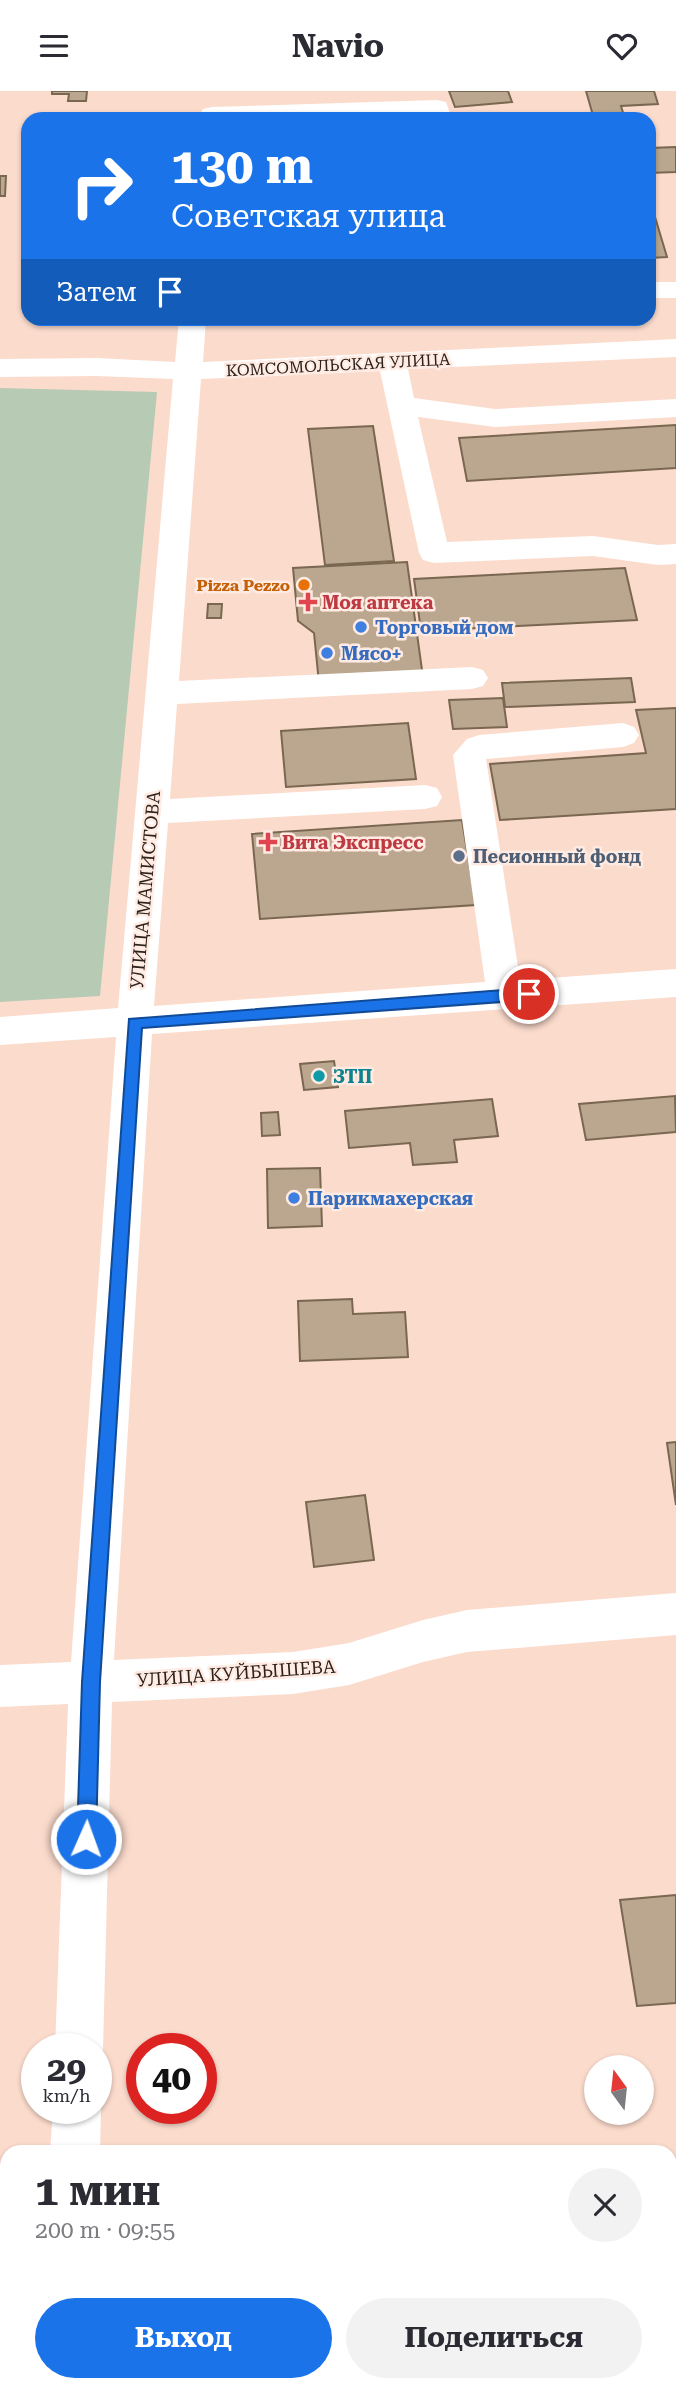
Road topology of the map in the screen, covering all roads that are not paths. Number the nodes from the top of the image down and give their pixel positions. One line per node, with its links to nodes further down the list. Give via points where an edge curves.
1 (213, 108): 2 (street)
2 (290, 112)
3 (381, 112): 4 (street, via 437,107)
4 (438, 112)
5 (656, 290): 6 (street)
6 (676, 290)
7 (191, 326): 11 (street, УЛИЦА МАМИСТОВА)
8 (676, 348): 9 (street, КОМСОМОЛЬСКАЯ УЛИЦА)
9 (392, 362): 11 (street, КОМСОМОЛЬСКАЯ УЛИЦА); 12 (street)
10 (0, 367): 11 (street, КОМСОМОЛЬСКАЯ УЛИЦА)
11 (187, 371): 16 (street, УЛИЦА МАМИСТОВА)
12 (400, 405): 13 (street, via 495,418); 14 (street, via 433,553 593,546)
13 (676, 408)
14 (676, 554)
15 (472, 678): 16 (street)
16 (161, 693): 19 (street, УЛИЦА МАМИСТОВА)
17 (623, 735): 21 (street, via 479,747 470,755)
18 (425, 797): 19 (street)
19 (152, 812): 22 (street, УЛИЦА МАМИСТОВА)
20 (676, 983): 21 (street)
21 (505, 996): 22 (street)
22 (135, 1023): 23 (street); 25 (street, УЛИЦА МАМИСТОВА)
23 (0, 1031)
24 (676, 1615): 25 (street, УЛИЦА КУЙБЫШЕВА, via 467,1631 349,1664 293,1672)
25 (91, 1682): 26 (street, УЛИЦА КУЙБЫШЕВА); 27 (street, УЛИЦА МАМИСТОВА)
26 (0, 1686)
27 (80, 2033)
28 (76, 2124): 29 (street)
29 (75, 2145)

